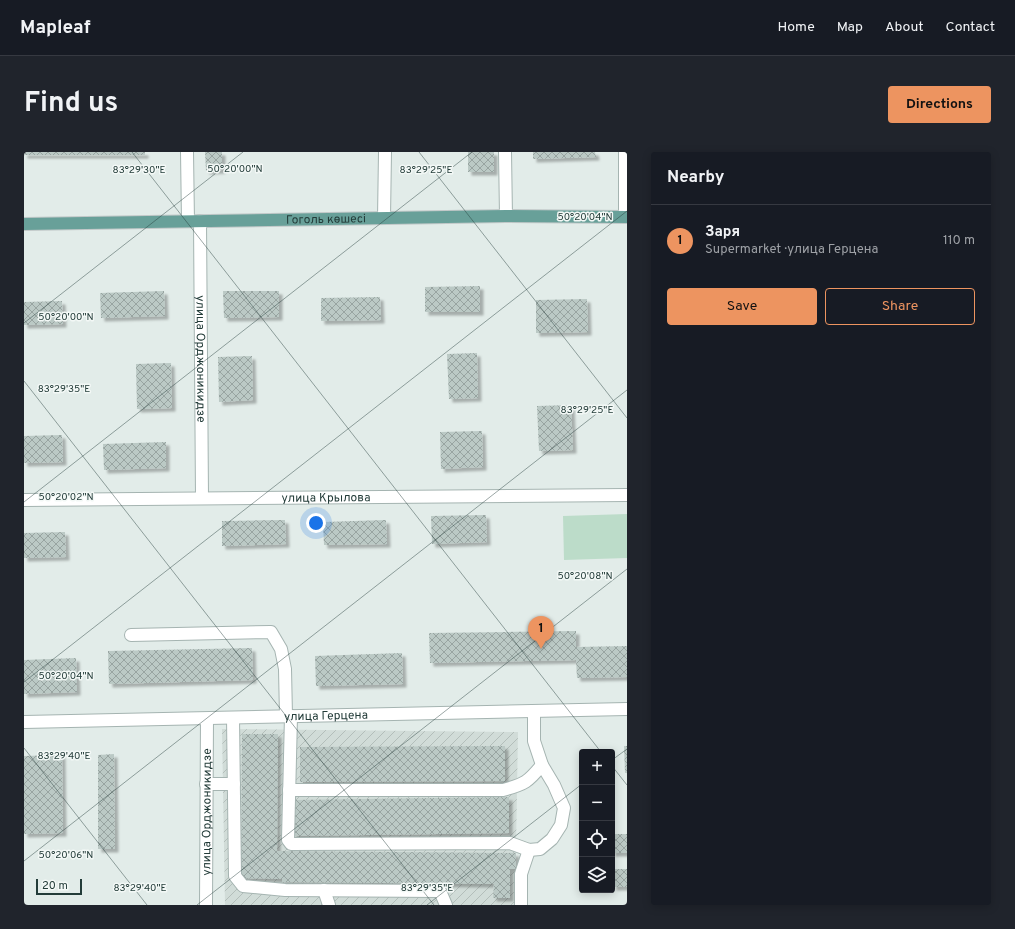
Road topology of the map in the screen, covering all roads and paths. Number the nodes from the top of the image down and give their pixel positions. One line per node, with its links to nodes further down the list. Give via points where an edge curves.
1 (188, 152): 8 (street, улица Орджоникидзе)
2 (385, 152): 7 (street)
3 (505, 152): 5 (street)
4 (625, 152): 6 (street)
5 (506, 216): 6 (main road, Гоголь көшесі); 7 (main road, Гоголь көшесі)
6 (626, 217)
7 (384, 218): 8 (main road, Гоголь көшесі)
8 (194, 221): 9 (main road, Гоголь көшесі); 11 (street, улица Орджоникидзе)
9 (24, 224)
10 (627, 495): 11 (street, улица Крылова)
11 (202, 498): 12 (street, улица Крылова)
12 (24, 500)
13 (131, 635): 16 (street, via 271,632 281,649)
14 (627, 709): 15 (street, улица Герцена)
15 (534, 711): 16 (street, улица Герцена); 20 (street, via 534,741)
16 (288, 716): 17 (street, улица Герцена); 23 (street)
17 (233, 718): 18 (street, улица Герцена); 22 (street)
18 (207, 719): 19 (street, улица Герцена); 21 (street, улица Орджоникидзе)
19 (24, 722)
20 (542, 765): 23 (street, via 531,779 503,790); 24 (street, via 564,808 561,825 552,839 540,849)
21 (206, 784): 22 (street); 26 (street, улица Орджоникидзе)
22 (234, 784): 25 (street, via 235,876 243,886)
23 (289, 790): 24 (street, via 288,840 291,844 510,842)
24 (529, 850): 29 (street, via 521,874)
25 (324, 890): 27 (street); 28 (street, via 440,892)
26 (206, 905)
27 (329, 905)
28 (446, 905)
29 (521, 905)

